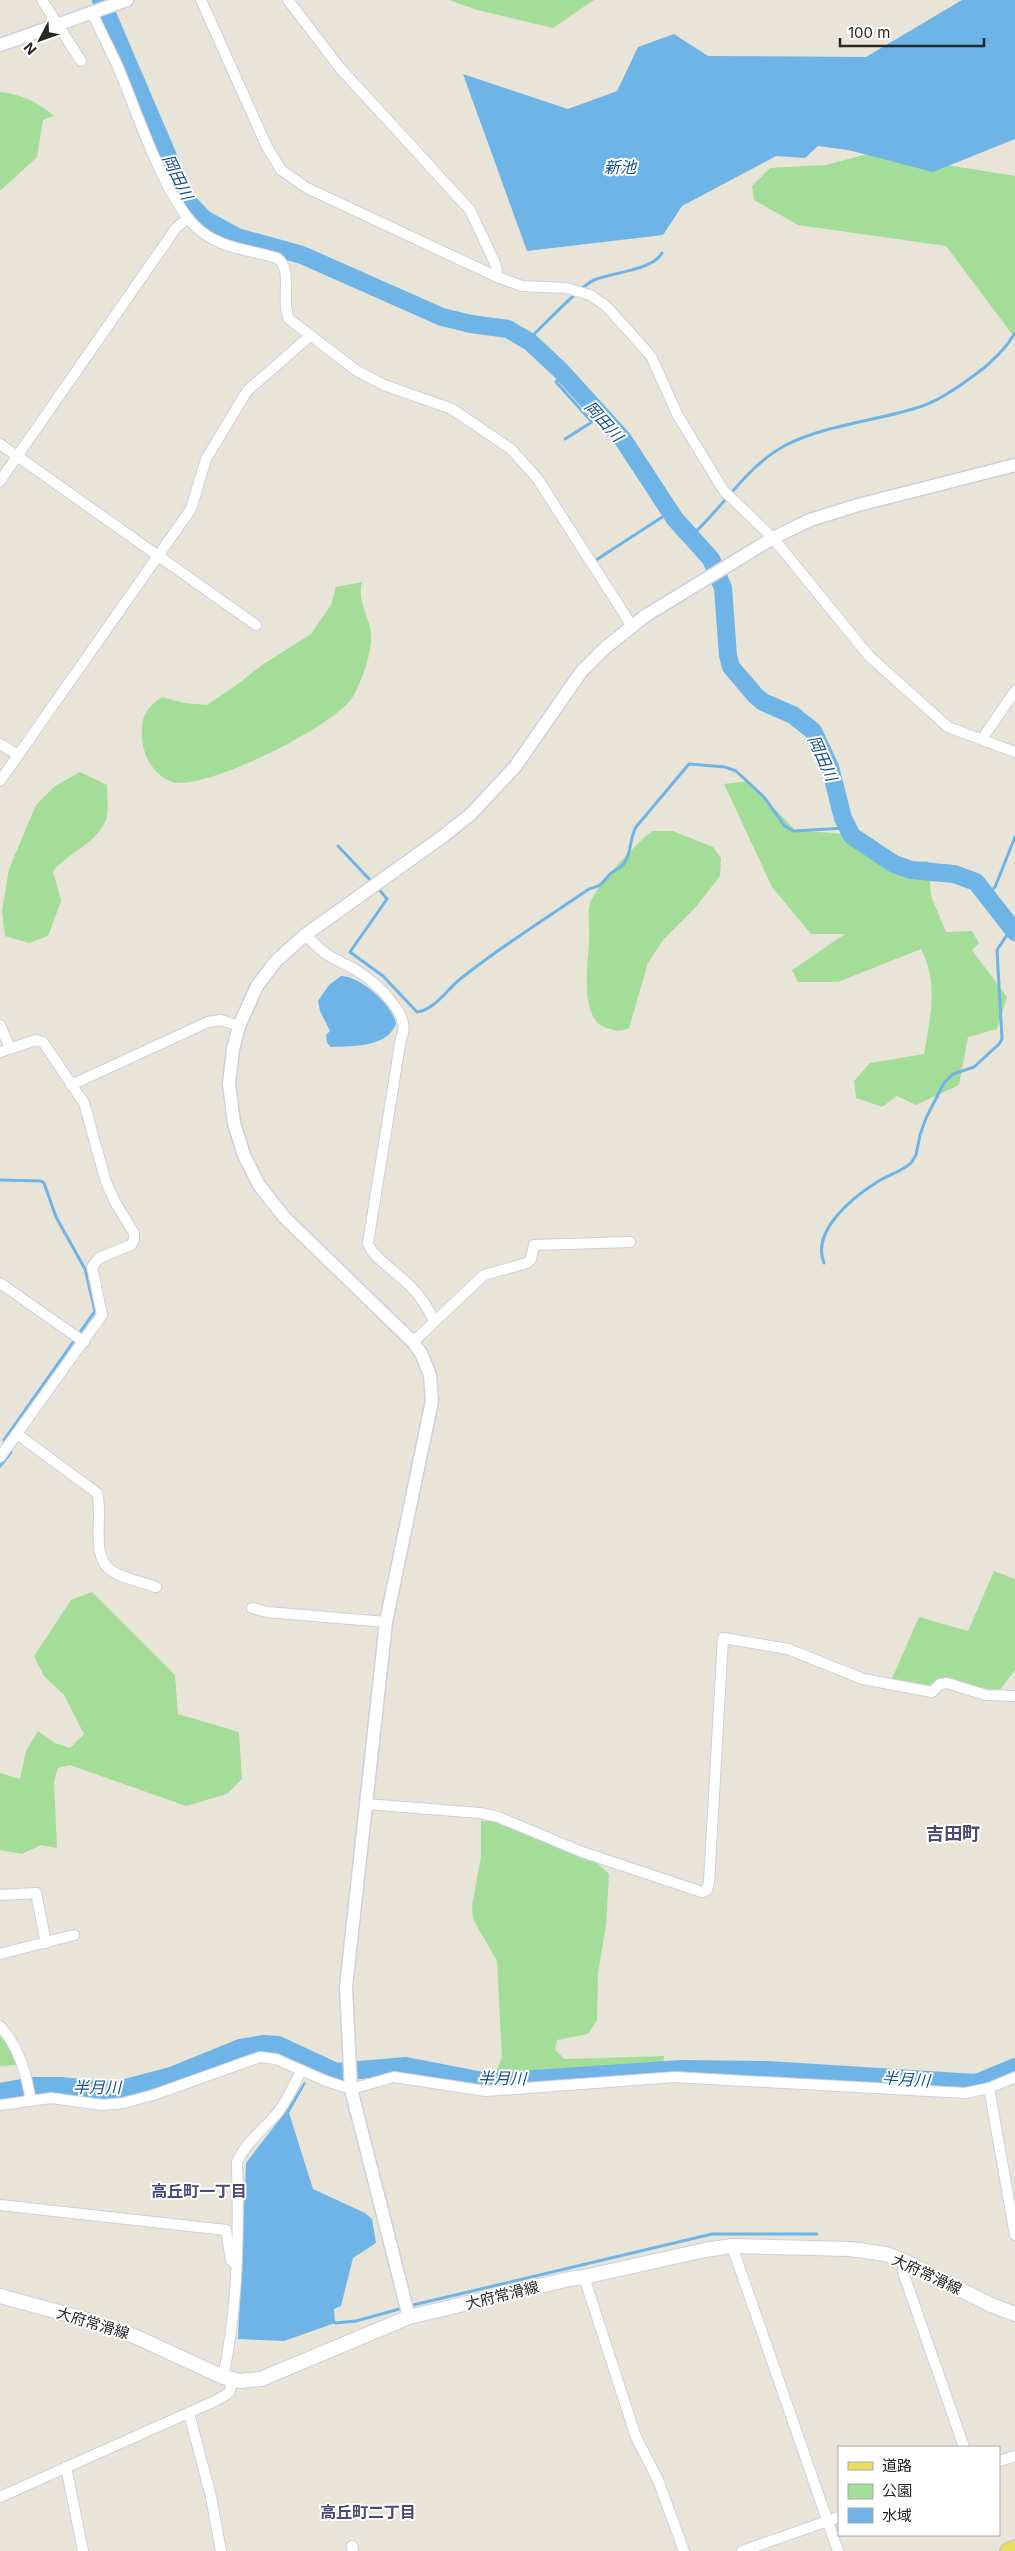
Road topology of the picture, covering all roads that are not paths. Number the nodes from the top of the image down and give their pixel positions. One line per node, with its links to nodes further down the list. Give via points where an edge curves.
1 (42, 0): 6 (street)
2 (201, 0): 10 (street, via 266,148 280,170 307,188)
3 (288, 0): 10 (street, via 340,68 470,210 494,261)
4 (121, 2): 5 (street)
5 (94, 12): 6 (street); 9 (street, via 171,193)
6 (58, 25): 7 (street); 8 (street)
7 (0, 45)
8 (81, 61)
9 (187, 219): 11 (street, via 218,242 283,262 286,269 284,310 293,324); 13 (street, via 176,228)
10 (495, 276): 16 (street, via 522,286 566,288 590,295 606,306 651,356 678,416 724,491)
11 (310, 336): 17 (street, via 247,391 206,459 191,509); 19 (street, via 357,371 384,385 452,409 511,449 537,478)
12 (0, 444): 13 (street)
13 (17, 457): 15 (street); 17 (street)
14 (1015, 465): 16 (street, via 832,513)
15 (0, 481)
16 (773, 538): 19 (street); 21 (street, via 869,656 948,727)
17 (158, 554): 18 (street); 24 (street)
18 (256, 625)
19 (632, 626): 26 (street, via 581,672 515,767 471,814)
20 (1015, 691): 21 (street)
21 (982, 739): 23 (street)
22 (0, 744): 24 (street)
23 (1015, 752)
24 (18, 755): 25 (street)
25 (0, 781)
26 (305, 935): 28 (street, via 267,972 248,1003); 33 (street, via 324,952 369,979 404,1022 368,1243 373,1254 425,1302)
27 (0, 1025): 29 (street)
28 (239, 1026): 30 (street, via 221,1020 208,1022); 35 (street, via 231,1057 229,1084 234,1123 251,1170 284,1217)
29 (5, 1050): 30 (street, via 36,1040 43,1042)
30 (71, 1085): 34 (street, via 84,1103 106,1182 134,1233 131,1245 94,1262 92,1267 102,1315)
31 (630, 1242): 33 (street, via 534,1244 527,1263 484,1275)
32 (0, 1284): 34 (street)
33 (434, 1321): 35 (street)
34 (84, 1342): 36 (street)
35 (413, 1342): 40 (street, via 430,1375 432,1401)
36 (17, 1434): 37 (street); 38 (street, via 97,1493 101,1508 100,1554 109,1570)
37 (0, 1457)
38 (156, 1587)
39 (252, 1608): 40 (street)
40 (386, 1622): 42 (street)
41 (1015, 1696): 42 (street, via 986,1695 947,1683 940,1684 932,1692 907,1688 863,1679 788,1649 723,1638 710,1882 702,1892 582,1852 498,1817 465,1810)
42 (366, 1804): 50 (street, via 346,1987)
43 (0, 1895): 45 (street, via 36,1893)
44 (74, 1935): 45 (street)
45 (46, 1942): 46 (street)
46 (0, 1954)
47 (0, 2026): 52 (street, via 14,2042)
48 (301, 2071): 50 (street); 52 (street, via 276,2059 260,2057 123,2103 103,2105); 58 (street, via 287,2100 237,2162)
49 (1015, 2078): 51 (street)
50 (351, 2085): 51 (street, via 394,2077 486,2091 675,2077 936,2093 965,2093); 62 (street)
51 (990, 2088): 55 (street)
52 (31, 2096): 53 (street)
53 (0, 2105)
54 (0, 2205): 58 (street, via 226,2230 231,2260)
55 (1015, 2235)
56 (732, 2246): 57 (main road, 大府常滑線, via 850,2249 886,2254); 59 (main road, 大府常滑線); 71 (street)
57 (904, 2261): 61 (main road, 大府常滑線); 65 (street, via 903,2272)
58 (236, 2265): 63 (street)
59 (584, 2278): 62 (main road, 大府常滑線); 75 (street, via 636,2437 658,2480)
60 (0, 2296): 63 (main road, 大府常滑線, via 134,2336)
61 (1015, 2314)
62 (409, 2317): 63 (main road, 大府常滑線, via 260,2379)
63 (228, 2379): 64 (street, via 229,2393)
64 (189, 2413): 68 (street); 74 (street)
65 (964, 2446)
66 (1015, 2456): 67 (street)
67 (1000, 2461)
68 (66, 2467): 69 (street); 73 (street)
69 (0, 2498)
70 (838, 2517): 71 (street)
71 (828, 2521): 76 (street); 77 (street)
72 (1015, 2548): 78 (main road)
73 (83, 2551)
74 (221, 2551)
75 (684, 2551)
76 (742, 2551)
77 (838, 2551)
78 (1008, 2551)

